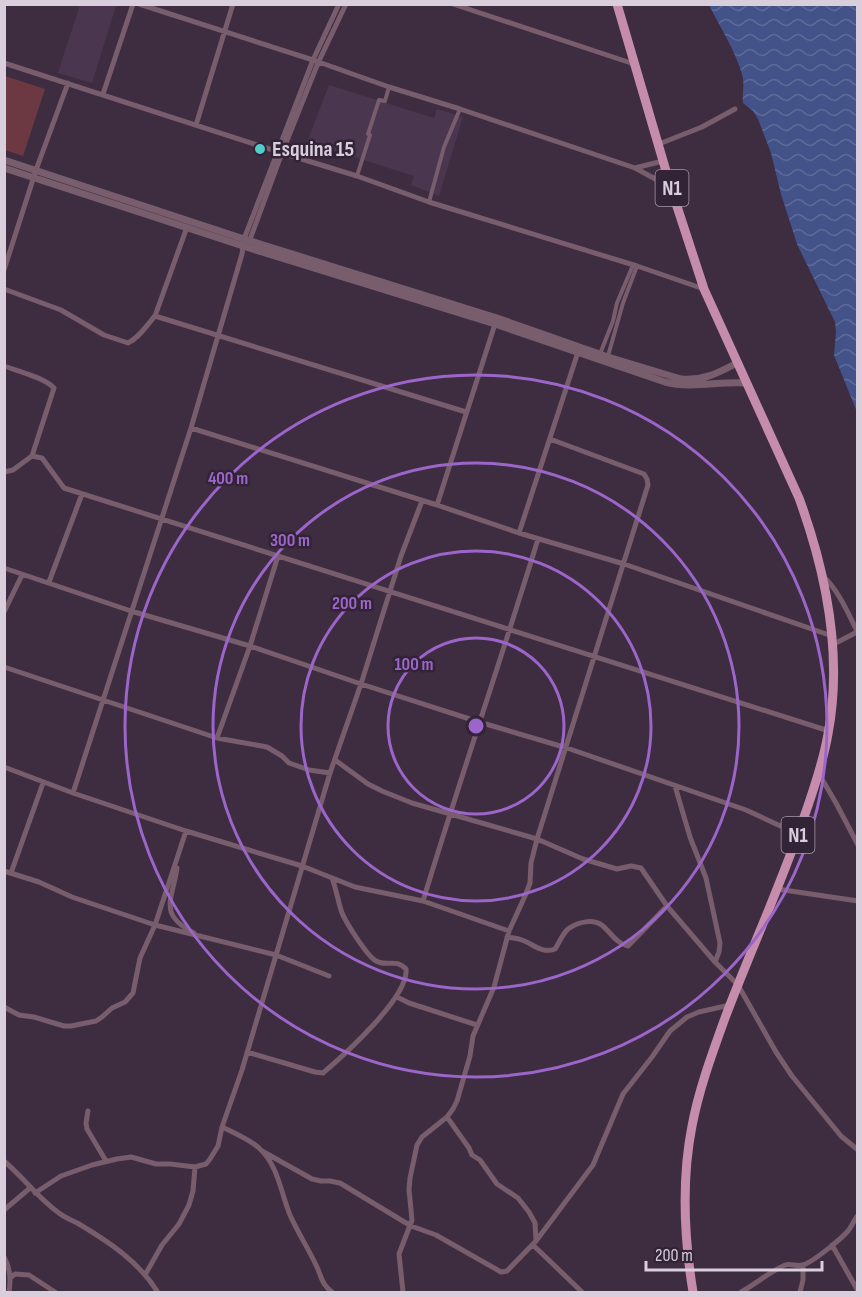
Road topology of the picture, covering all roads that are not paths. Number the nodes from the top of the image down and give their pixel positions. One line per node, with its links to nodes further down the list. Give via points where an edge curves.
1 (132, 4): 14 (street)
2 (139, 4): 8 (street)
3 (233, 4): 8 (street)
4 (339, 4): 9 (street)
5 (346, 4): 9 (street)
6 (453, 4): 11 (street)
7 (617, 4): 11 (highway, N1)
8 (225, 32): 9 (street); 17 (street)
9 (316, 61): 13 (street); 19 (street)
10 (4, 63): 12 (street)
11 (634, 64): 18 (highway, N1)
12 (68, 83): 14 (street); 24 (street)
13 (389, 87): 15 (street); 25 (street, via 385,101 379,100)
14 (103, 94): 17 (street)
15 (460, 109): 23 (street); 27 (street, via 444,147)
16 (735, 109): 18 (street)
17 (196, 125): 19 (street)
18 (659, 144): 21 (highway, N1)
19 (279, 152): 25 (street); 29 (street)
20 (4, 160): 24 (street)
21 (663, 161): 23 (street); 26 (highway, N1)
22 (4, 168): 24 (street)
23 (635, 168): 26 (street)
24 (35, 174): 28 (street); 29 (street); 31 (street)
25 (357, 176): 27 (street)
26 (671, 188): 32 (highway, N1)
27 (429, 202): 30 (street)
28 (187, 227): 29 (street); 35 (street)
29 (245, 245): 36 (street); 37 (street); 39 (street, via 497,318)
30 (635, 266): 32 (street); 34 (street)
31 (4, 270)
32 (704, 289): 40 (highway, N1)
33 (4, 290): 35 (street, via 61,310 104,335 128,343)
34 (617, 313): 39 (street); 39 (street)
35 (155, 316): 37 (street)
36 (495, 324): 38 (street); 43 (street)
37 (218, 335): 43 (street); 44 (street)
38 (578, 352): 42 (street, via 674,385); 45 (street)
39 (604, 355): 40 (street, via 692,380)
40 (738, 365): 42 (highway, N1)
41 (4, 366): 46 (street, via 54,388)
42 (745, 381): 58 (highway, N1, via 799,498)
43 (466, 412): 50 (street)
44 (191, 428): 49 (street); 51 (street)
45 (550, 439): 52 (street); 55 (street, via 647,478)
46 (32, 456): 47 (street); 48 (street, via 42,458 64,488)
47 (4, 472)
48 (82, 494): 51 (street); 59 (street)
49 (422, 501): 50 (street); 60 (street)
50 (437, 505): 52 (street)
51 (161, 519): 54 (street); 61 (street)
52 (519, 533): 53 (street)
53 (538, 538): 55 (street); 63 (street)
54 (278, 556): 60 (street); 66 (street)
55 (624, 564): 65 (street); 67 (street)
56 (4, 568): 57 (street)
57 (22, 574): 59 (street); 62 (street)
58 (823, 576): 64 (street, via 835,589); 65 (highway, N1)
59 (49, 582): 61 (street)
60 (390, 592): 63 (street); 69 (street)
61 (131, 611): 66 (street); 70 (street)
62 (4, 612)
63 (510, 631): 67 (street); 71 (street)
64 (857, 633): 65 (street)
65 (832, 641): 72 (highway, N1)
66 (250, 646): 69 (street); 73 (street)
67 (595, 656): 72 (street); 74 (street)
68 (4, 667): 70 (street)
69 (362, 684): 71 (street); 75 (street)
70 (103, 700): 73 (street); 81 (street)
71 (479, 722): 74 (street); 82 (street)
72 (829, 731): 78 (highway, N1)
73 (216, 738): 77 (street, via 267,747 289,764)
74 (567, 748): 80 (street); 85 (street)
75 (335, 760): 77 (street); 82 (street, via 382,791)
76 (4, 767): 79 (street)
77 (330, 773): 88 (street)
78 (819, 774): 84 (highway, N1); 86 (street)
79 (44, 783): 81 (street); 89 (street)
80 (675, 786): 84 (street, via 746,810); 101 (street, via 706,878 720,943)
81 (73, 793): 83 (street)
82 (450, 813): 85 (street); 94 (street)
83 (186, 831): 87 (street); 88 (street)
84 (798, 834): 91 (highway, N1)
85 (537, 839): 96 (street, via 617,869 641,868); 98 (street, via 530,883)
86 (858, 845)
87 (177, 857): 97 (street); 99 (street, via 169,906 172,915)
88 (302, 866): 90 (street); 100 (street)
89 (8, 872): 97 (street)
90 (332, 878): 94 (street, via 355,887); 104 (street, via 341,911 369,956 381,963 398,963 406,969)
91 (777, 889): 93 (street); 103 (highway, N1)
92 (858, 894): 93 (street)
93 (846, 898): 95 (street)
94 (423, 901): 98 (street)
95 (858, 901)
96 (667, 906): 98 (street, via 628,946 593,921 569,928 552,951); 101 (street)
97 (155, 925): 99 (street); 106 (street, via 140,958 133,993 96,1021 67,1026 19,1015)
98 (508, 934): 107 (street, via 494,987)
99 (204, 938): 100 (street)
100 (276, 955): 102 (street); 108 (street)
101 (715, 962): 103 (street)
102 (329, 976)
103 (738, 986): 105 (highway, N1); 112 (street, via 792,1076 841,1136)
104 (397, 997): 107 (street); 108 (street, via 372,1027 323,1073)
105 (730, 1005): 122 (street, via 687,1017 670,1031 623,1094 593,1165); 135 (highway, N1, via 691,1128 685,1220)
106 (4, 1007)
107 (477, 1025): 110 (street, via 457,1101)
108 (247, 1052): 111 (street)
109 (87, 1111): 115 (street, via 87,1129)
110 (447, 1117): 121 (street, via 417,1145 409,1190); 122 (street, via 497,1184 518,1198 529,1212 535,1223)
111 (222, 1127): 113 (street); 116 (street, via 210,1159)
112 (858, 1150)
113 (262, 1151): 121 (street, via 312,1179 340,1182); 132 (street, via 274,1167 290,1214 324,1286)
114 (4, 1161): 117 (street)
115 (106, 1161): 116 (street, via 130,1157); 118 (street, via 61,1176)
116 (195, 1167): 126 (street, via 189,1205)
117 (30, 1188): 118 (street); 119 (street)
118 (35, 1193): 126 (street, via 62,1215 117,1248)
119 (4, 1210)
120 (858, 1215): 123 (street)
121 (411, 1226): 122 (street, via 436,1235 501,1272 510,1269); 133 (street, via 399,1254)
122 (535, 1243): 134 (street)
123 (832, 1245): 125 (street); 128 (street)
124 (4, 1257): 127 (street)
125 (803, 1265): 136 (street, via 782,1267); 137 (street)
126 (145, 1275): 129 (street)
127 (10, 1278): 130 (street); 131 (street, via 15,1274 29,1275)
128 (857, 1288)
129 (157, 1292)
130 (9, 1293)
131 (55, 1293)
132 (332, 1293)
133 (403, 1293)
134 (582, 1293)
135 (693, 1293)
136 (741, 1293)
137 (800, 1293)

